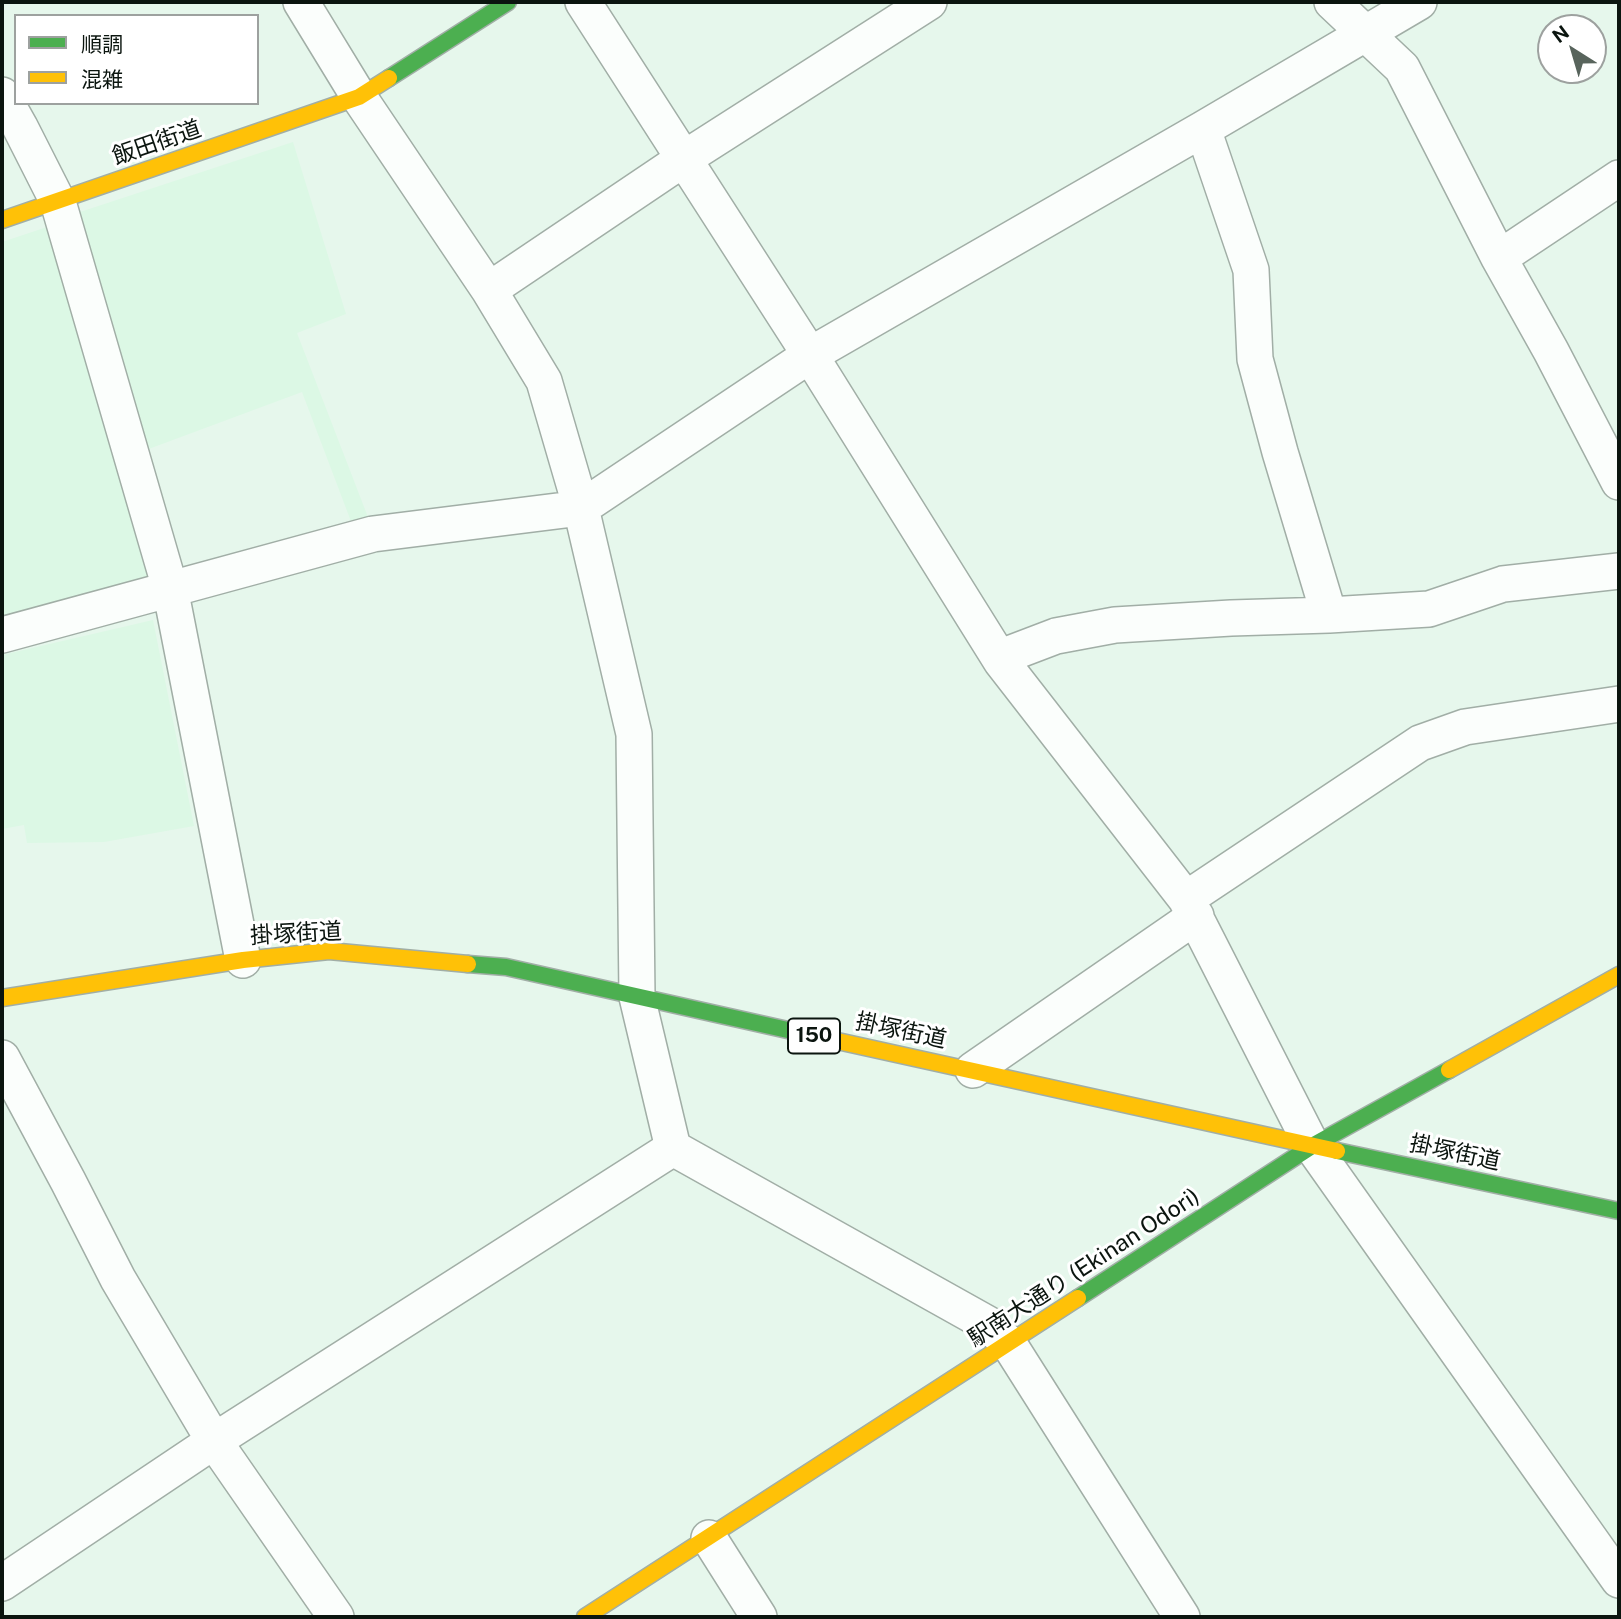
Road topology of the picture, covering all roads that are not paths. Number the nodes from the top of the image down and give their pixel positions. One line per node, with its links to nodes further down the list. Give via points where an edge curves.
1 (301, 2): 9 (street)
2 (508, 2): 9 (main road, 飯田街道)
3 (583, 2): 11 (street)
4 (929, 2): 11 (street)
5 (1332, 2): 7 (street)
6 (1419, 2): 7 (street)
7 (1366, 34): 10 (street); 15 (street, via 1402,68)
8 (2, 95): 13 (street)
9 (359, 97): 13 (main road, 飯田街道); 16 (street)
10 (1203, 129): 17 (street); 22 (street, via 1251,270 1255,359)
11 (685, 158): 16 (street); 17 (street)
12 (1619, 178): 15 (street)
13 (58, 202): 14 (main road, 飯田街道); 21 (street)
14 (2, 220)
15 (1499, 258): 18 (street)
16 (489, 290): 19 (street, via 544,381)
17 (810, 355): 19 (street); 24 (street)
18 (1619, 482)
19 (581, 508): 21 (street, via 373,534); 29 (street, via 634,734)
20 (1619, 571): 22 (street, via 1503,584 1429,609)
21 (170, 588): 23 (street); 27 (street)
22 (1329, 615): 24 (street, via 1115,625 1056,636)
23 (2, 635)
24 (1001, 661): 26 (street)
25 (1619, 704): 26 (street, via 1465,727 1420,743)
26 (1191, 907): 32 (street); 33 (street)
27 (243, 960): 29 (main road, 掛塚街道 / 150, via 329,951 506,967); 30 (main road, 掛塚街道 / 150)
28 (1619, 975): 33 (main road, 駅南大通り (Ekinan Odori))
29 (637, 997): 32 (main road, 掛塚街道 / 150); 34 (street)
30 (2, 998)
31 (2, 1058): 37 (street, via 118,1279)
32 (973, 1070): 33 (main road, 掛塚街道 / 150)
33 (1312, 1146): 35 (main road, 掛塚街道 / 150); 36 (main road, 駅南大通り (Ekinan Odori)); 39 (street)
34 (673, 1148): 36 (street, via 988,1324); 37 (street)
35 (1619, 1211)
36 (1009, 1344): 38 (main road, 駅南大通り (Ekinan Odori)); 44 (street)
37 (214, 1441): 40 (street); 41 (street)
38 (709, 1538): 42 (main road, 駅南大通り (Ekinan Odori)); 43 (street)
39 (1619, 1580)
40 (2, 1583)
41 (336, 1617)
42 (584, 1617)
43 (759, 1617)
44 (1182, 1617)

